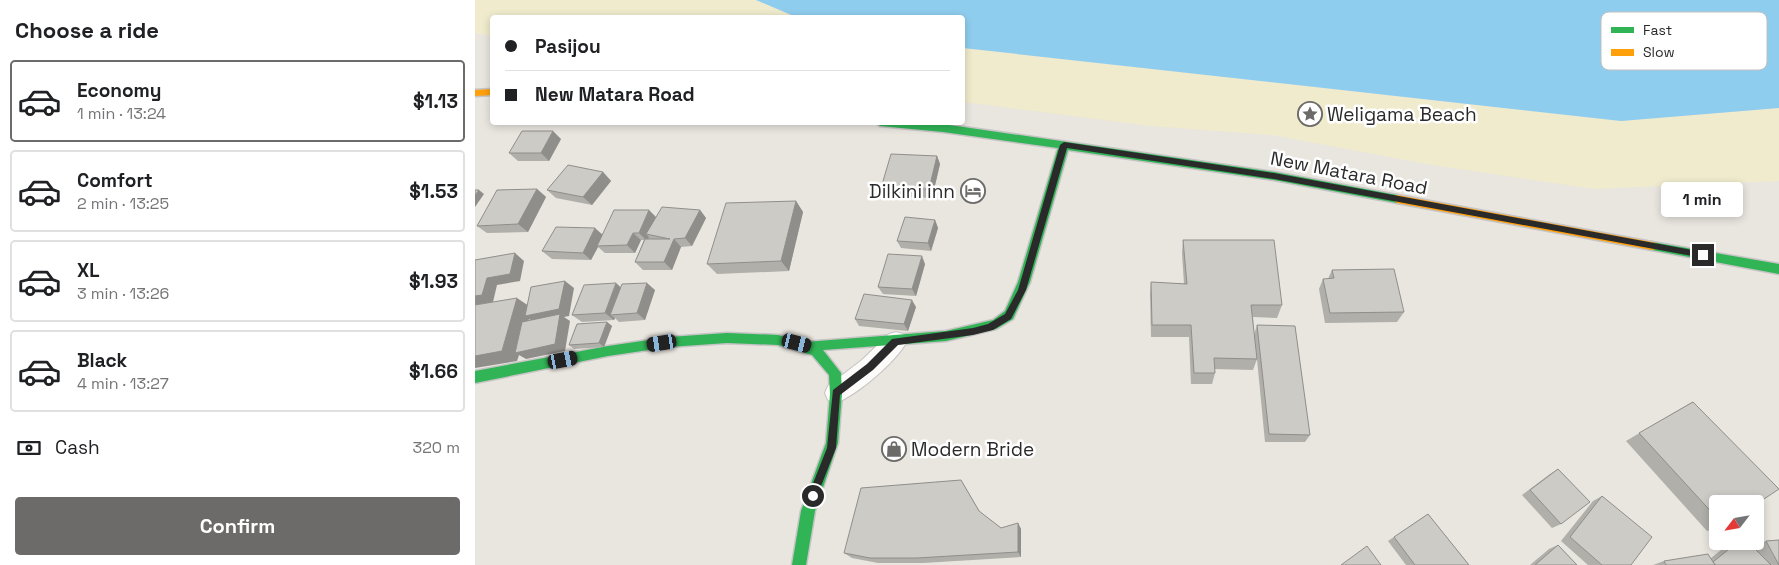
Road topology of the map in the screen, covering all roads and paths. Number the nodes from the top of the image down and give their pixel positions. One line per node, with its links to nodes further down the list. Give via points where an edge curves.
1 (490, 92): 2 (main road)
2 (475, 93)
3 (912, 125): 4 (main road, New Matara Road)
4 (1064, 145): 5 (main road, New Matara Road, via 1274,176); 6 (main road, via 1022,290 1008,316 990,327 973,332)
5 (1779, 269)
6 (895, 341): 7 (main road); 9 (street, via 870,367)
7 (809, 346): 8 (main road, via 757,338 698,339 596,353); 9 (main road, via 834,371)
8 (475, 377)
9 (836, 393): 10 (main road, via 831,448 813,496)
10 (799, 565)

